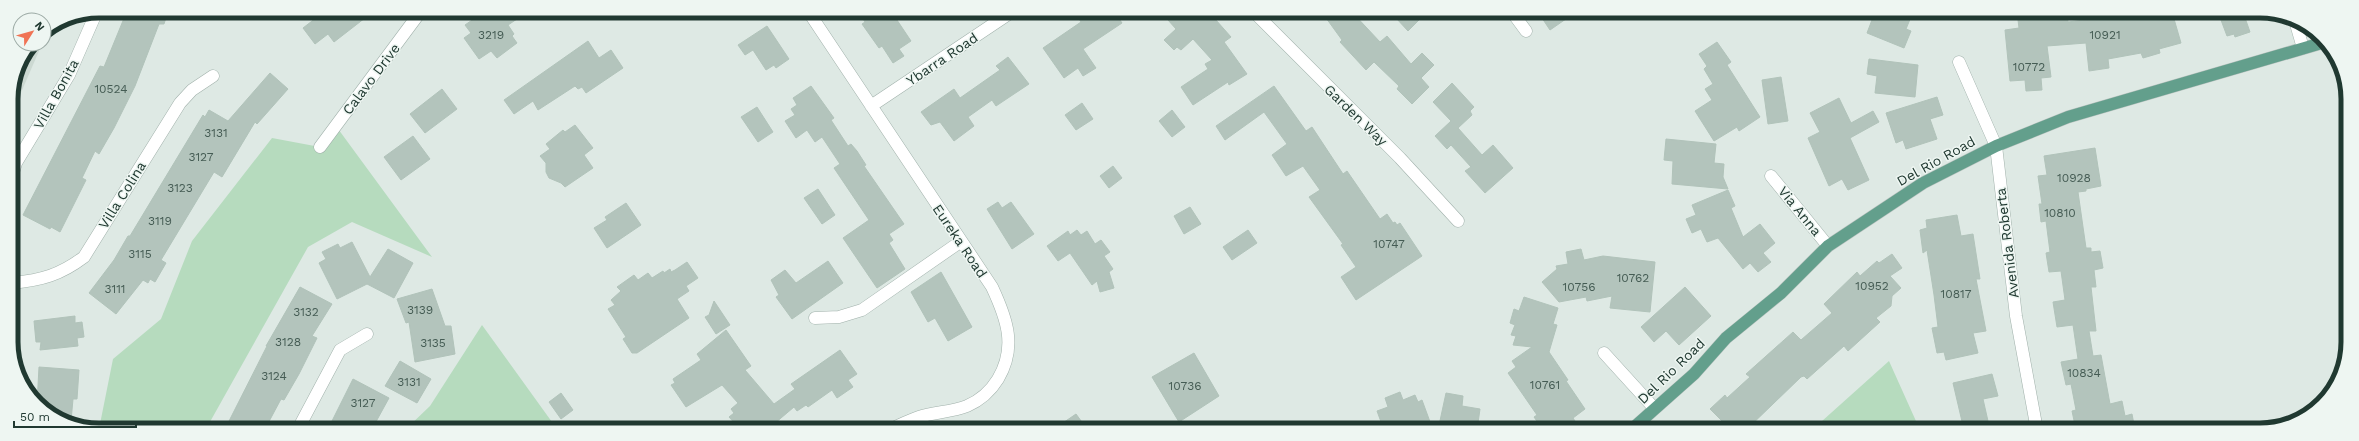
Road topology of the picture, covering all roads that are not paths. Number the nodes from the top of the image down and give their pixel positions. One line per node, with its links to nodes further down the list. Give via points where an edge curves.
1 (94, 18): 16 (street, Villa Bonita, via 69,75)
2 (416, 18): 15 (street, Calavo Drive)
3 (813, 18): 13 (street, Eureka Road)
4 (1003, 18): 13 (street, Ybarra Road)
5 (1260, 18): 18 (street, Garden Way, via 1400,158)
6 (1516, 18): 8 (street)
7 (2297, 27): 10 (street)
8 (1526, 31)
9 (2319, 44): 10 (main road, Del Rio Road)
10 (2303, 48): 14 (main road, Del Rio Road, via 2105,104 2031,130)
11 (1959, 62): 14 (street, Avenida Roberta)
12 (213, 76): 21 (street, Villa Colina, via 192,90 180,103 84,257 69,268 42,280)
13 (871, 106): 19 (street, Eureka Road)
14 (1996, 146): 20 (main road, Del Rio Road, via 1923,183); 29 (street, Avenida Roberta, via 2016,316)
15 (320, 147)
16 (18, 160)
17 (1771, 176): 20 (street, Via Anna)
18 (1458, 221)
19 (960, 242): 22 (street, via 862,310 845,316); 27 (street, Eureka Road, via 992,287 1001,307 1007,325 1009,356 989,393 969,405 918,417)
20 (1828, 246): 25 (main road, Del Rio Road, via 1781,293 1726,338 1694,374)
21 (18, 282)
22 (815, 318)
23 (367, 334): 26 (street, via 340,350)
24 (1604, 353): 25 (street)
25 (1654, 408): 28 (main road, Del Rio Road)
26 (301, 423)
27 (905, 423)
28 (1638, 423)
29 (2036, 423)

